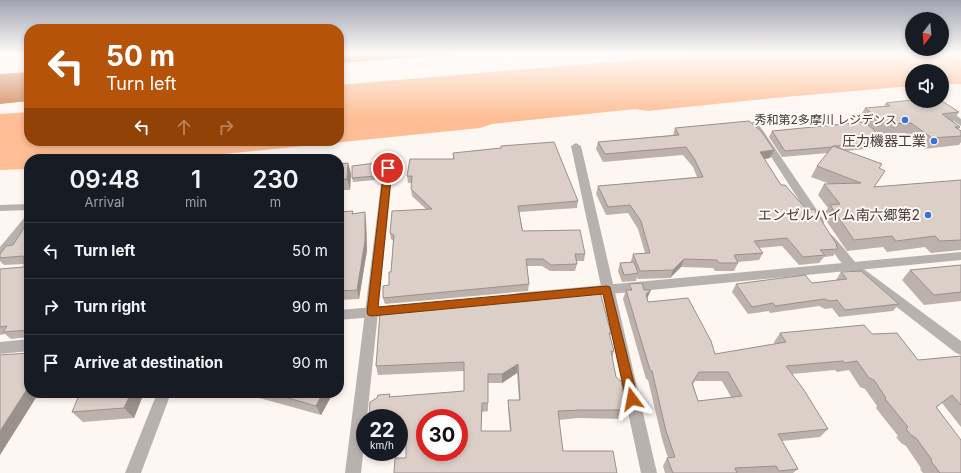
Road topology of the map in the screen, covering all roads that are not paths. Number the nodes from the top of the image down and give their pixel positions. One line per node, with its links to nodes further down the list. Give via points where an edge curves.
1 (941, 108): 2 (street)
2 (961, 123)
3 (754, 124): 11 (street, via 843,257)
4 (576, 146): 12 (street)
5 (388, 168): 15 (street)
6 (24, 207): 7 (street)
7 (0, 208)
8 (24, 226): 9 (street)
9 (0, 255)
10 (961, 256): 11 (street)
11 (853, 267): 12 (street); 19 (street)
12 (607, 290): 13 (street); 23 (street)
13 (502, 300)
14 (408, 308): 15 (street)
15 (372, 312): 16 (street); 22 (street)
16 (344, 315)
17 (24, 346): 18 (street)
18 (0, 348)
19 (961, 349)
20 (162, 398): 21 (street)
21 (133, 473)
22 (353, 473)
23 (649, 473)

